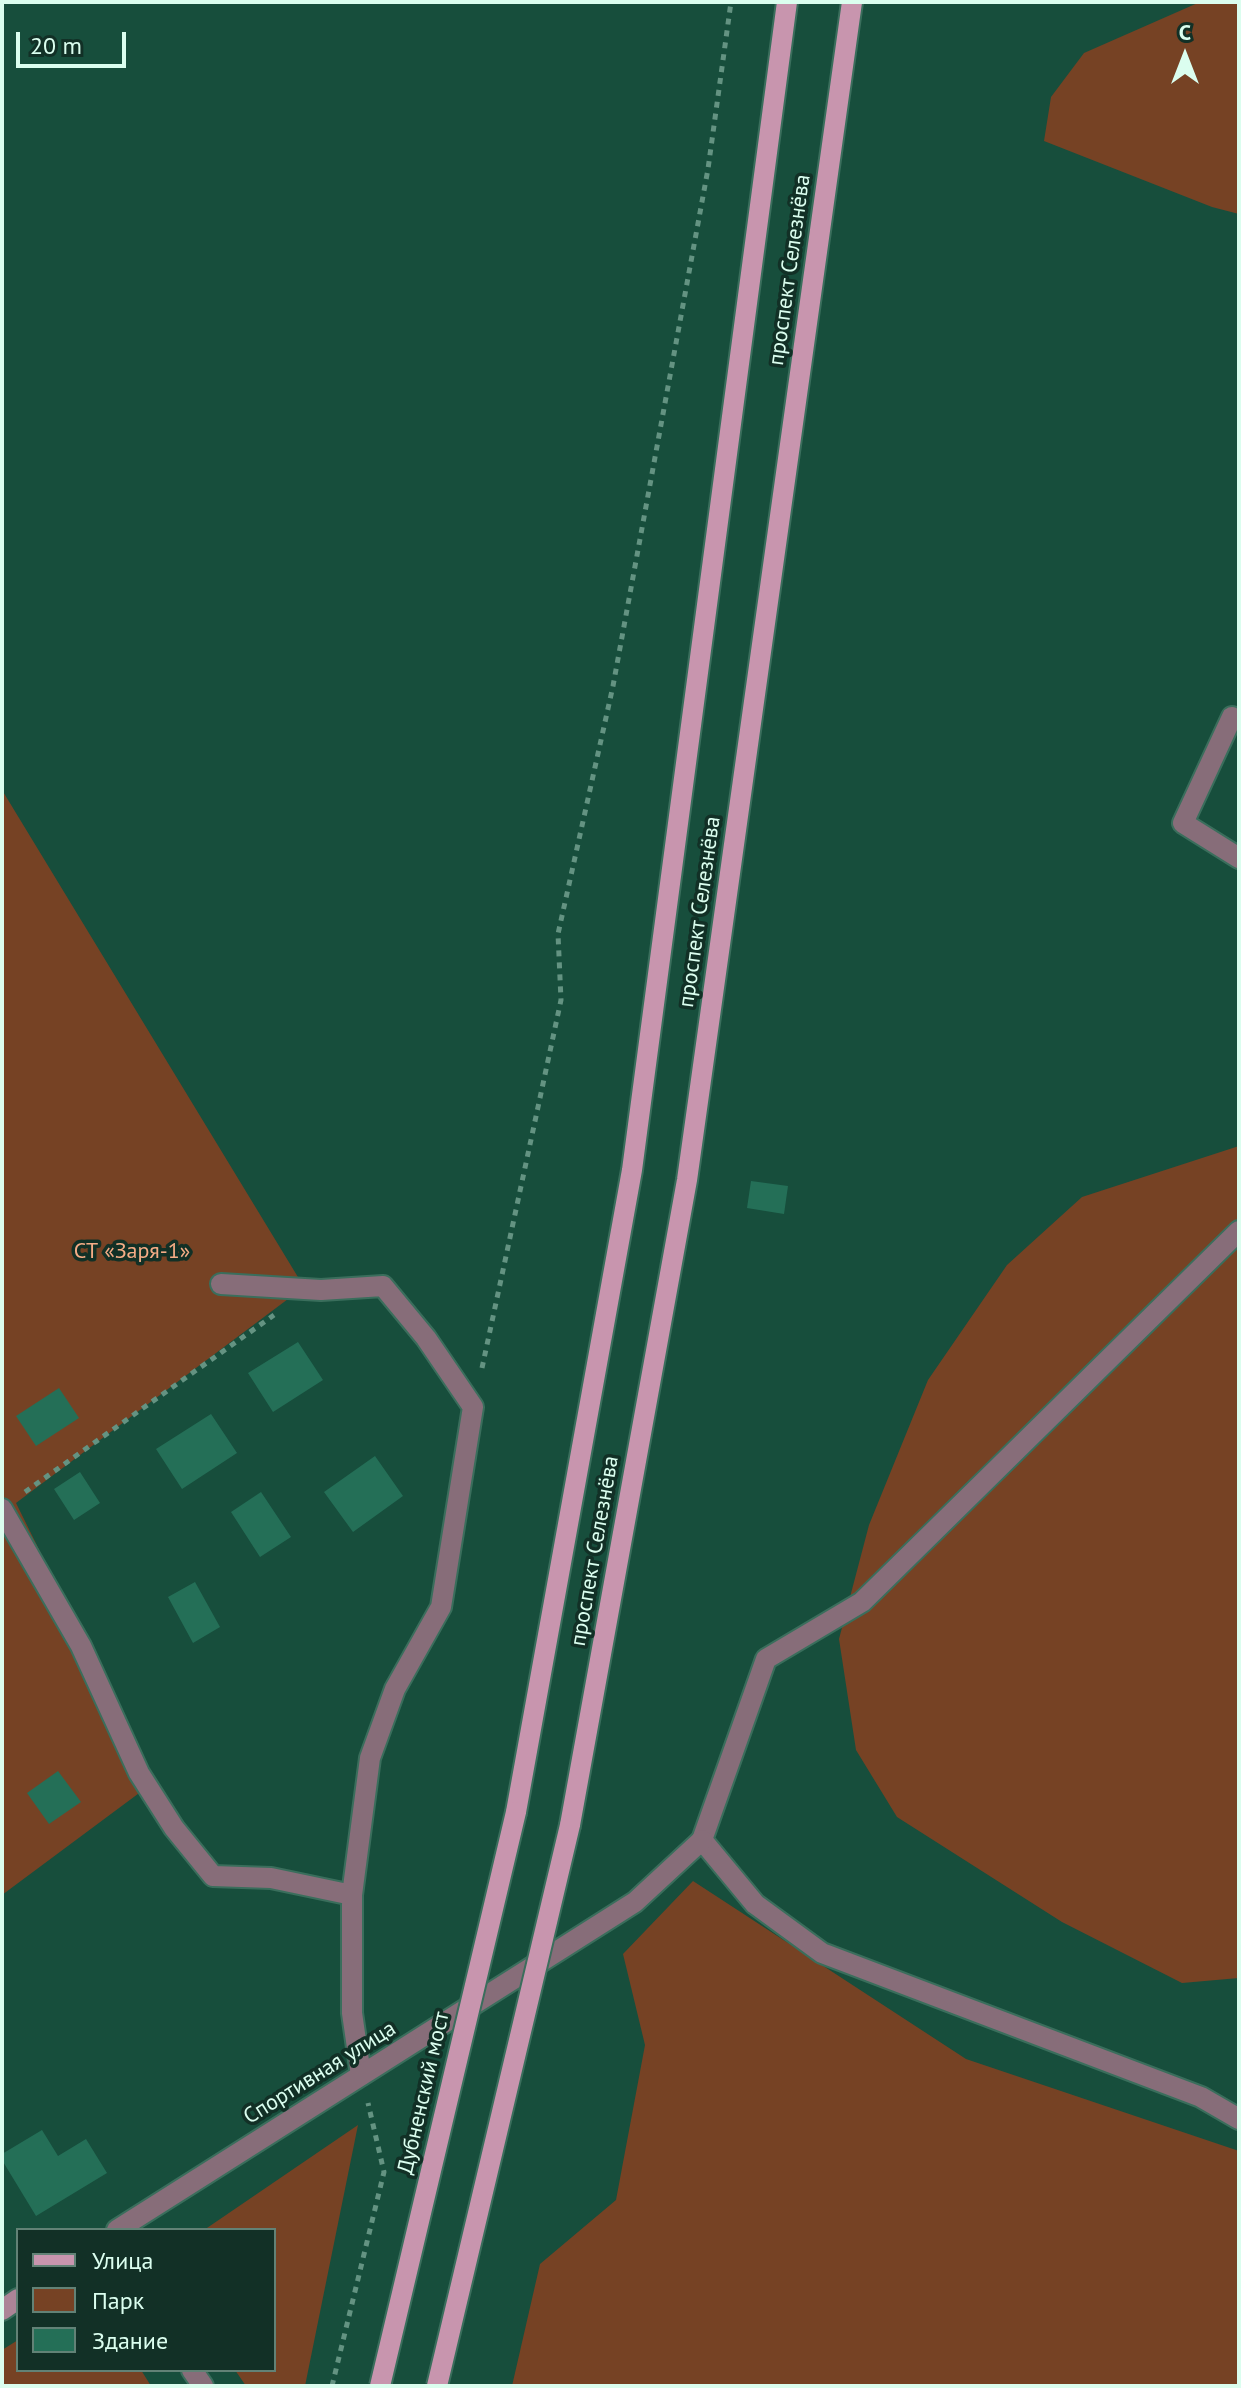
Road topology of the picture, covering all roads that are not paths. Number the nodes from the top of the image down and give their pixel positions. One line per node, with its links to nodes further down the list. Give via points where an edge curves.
1 (787, 2): 9 (main road, проспект Селезнёва, via 632,1170)
2 (852, 2): 16 (main road, проспект Селезнёва, bridge, via 687,1180 570,1825)
3 (1239, 697): 4 (street)
4 (1235, 719): 5 (street, via 1183,823)
5 (1239, 858)
6 (1239, 1231): 10 (street, via 862,1602 766,1659)
7 (221, 1284): 11 (street, via 383,1286 473,1407 441,1607 395,1689 370,1758)
8 (2, 1509): 11 (street, via 81,1646 139,1773 213,1876 271,1878)
9 (516, 1812): 15 (main road, Дубненский мост, bridge)
10 (702, 1840): 12 (street, Спортивная улица, via 635,1902); 13 (street, via 755,1904 822,1953 1187,2091)
11 (352, 1895): 12 (street, via 352,2013)
12 (361, 2075): 14 (street, Спортивная улица)
13 (1239, 2119)
14 (120, 2228)
15 (380, 2386)
16 (437, 2386)

